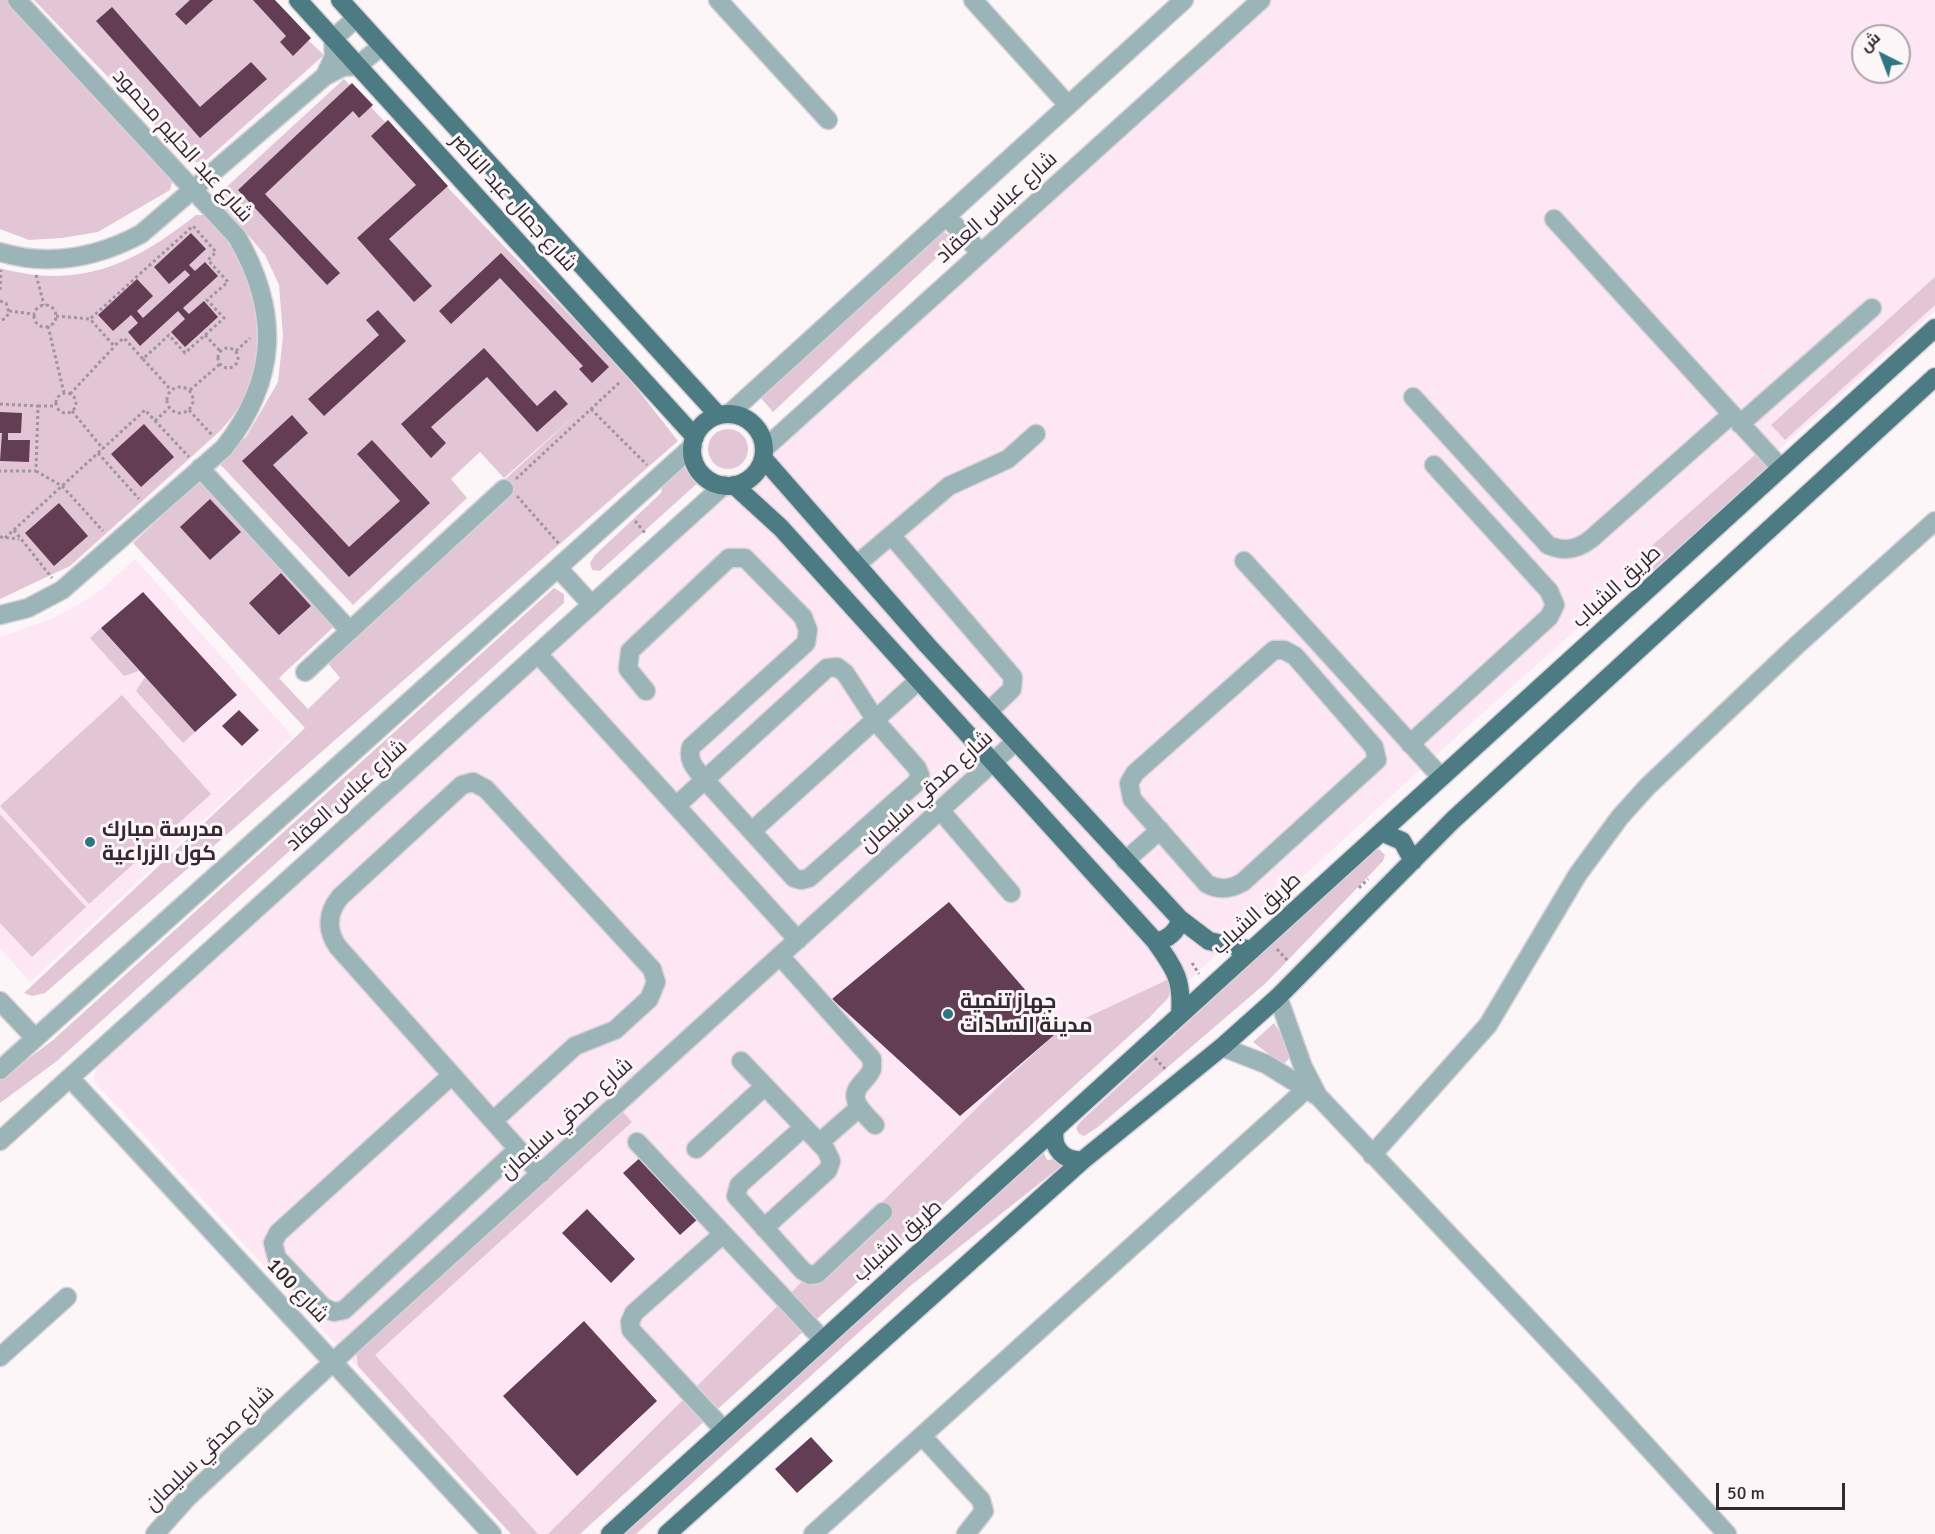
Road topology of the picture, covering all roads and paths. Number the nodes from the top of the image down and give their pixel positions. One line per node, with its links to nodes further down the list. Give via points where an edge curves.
1 (17, 0): 15 (street, شارع عبد الحليم محمود)
2 (298, 0): 9 (main road, شارع جمال عبد الناصر)
3 (340, 0): 8 (main road, شارع جمال عبد الناصر)
4 (718, 0): 14 (street)
5 (973, 0): 13 (street)
6 (1184, 0): 13 (street, شارع عباس العقاد)
7 (1261, 0): 19 (street, شارع عباس العقاد)
8 (356, 18): 9 (street); 10 (main road, شارع جمال عبد الناصر)
9 (333, 39): 11 (main road, شارع جمال عبد الناصر); 12 (street, via 334,57)
10 (382, 46): 11 (street); 50 (main road, شارع جمال عبد الناصر)
11 (357, 66): 12 (street, via 343,67); 36 (main road, شارع جمال عبد الناصر)
12 (325, 76): 15 (street)
13 (1068, 105): 16 (street, شارع عباس العقاد)
14 (828, 120)
15 (194, 190): 20 (street, via 141,234 116,247 79,258); 56 (street, شارع عبد الحليم محمود, via 237,237 252,264 263,293 268,324 267,358 258,392 243,423)
16 (946, 216): 19 (street); 50 (street, شارع عباس العقاد)
17 (1554, 219): 51 (street)
18 (0, 252): 20 (street)
19 (981, 253): 58 (street, شارع عباس العقاد)
20 (32, 259): 22 (path)
21 (0, 301): 24 (path, via 6,303)
22 (44, 305): 25 (path); 26 (path, via 53,309)
23 (1872, 308): 51 (street)
24 (9, 311): 25 (path); 28 (path)
25 (34, 314): 29 (path, via 38,324)
26 (56, 316): 27 (path); 29 (path)
27 (90, 319): 31 (path, via 193,226 216,252 208,260 228,282 207,300 224,318); 32 (path)
28 (0, 321)
29 (48, 326): 40 (path)
30 (1935, 328): 61 (main road, طريق الشباب)
31 (205, 335): 33 (path); 34 (path, via 185,353 169,335)
32 (114, 346): 34 (path, via 124,338); 41 (path)
33 (220, 351): 35 (path); 35 (path, via 233,348 238,357 231,367)
34 (143, 359): 38 (path)
35 (220, 364): 39 (path)
36 (633, 370): 47 (path); 54 (main road, شارع جمال عبد الناصر)
37 (1935, 377): 105 (main road)
38 (171, 390): 39 (path, via 181,387); 46 (path, via 166,400)
39 (189, 391): 48 (path, via 193,402)
40 (64, 393): 41 (path); 45 (path, via 58,396)
41 (70, 394): 49 (path, via 76,402)
42 (1413, 397): 51 (street, via 1548,545 1562,550 1577,548 1591,539)
43 (0, 404): 44 (path)
44 (38, 405): 45 (path); 63 (path)
45 (56, 406): 49 (path, via 63,413)
46 (169, 408): 48 (path, via 176,413); 52 (path)
47 (591, 409): 64 (path); 67 (path)
48 (189, 410): 56 (path)
49 (72, 411): 55 (path)
50 (724, 415): 54 (main road, via 704,424); 58 (main road, via 743,417 754,424 762,436)
51 (1736, 419): 61 (street)
52 (155, 421): 55 (path, via 145,411); 60 (path)
53 (1035, 434): 72 (street, via 1008,459 949,486)
54 (694, 442): 64 (street, شارع عباس العقاد); 65 (main road, via 697,468 713,482)
55 (103, 448): 57 (path)
56 (224, 448): 60 (street, شارع عبد الحليم محمود)
57 (98, 453): 66 (path); 69 (path)
58 (764, 454): 65 (main road, via 757,471 747,480); 80 (main road)
59 (1434, 465): 94 (street, via 1549,591 1555,605 1549,617)
60 (200, 468): 69 (street, شارع عبد الحليم محمود); 84 (street)
61 (1781, 468): 96 (main road, طريق الشباب)
62 (0, 471): 63 (path)
63 (36, 471): 66 (path)
64 (659, 477): 68 (street, شارع عباس العقاد)
65 (729, 485): 77 (street, شارع عباس العقاد); 87 (main road, via 781,528)
66 (62, 486): 71 (path); 76 (path)
67 (506, 487): 79 (path); 84 (street)
68 (623, 509): 77 (path); 79 (street, شارع عباس العقاد)
69 (151, 513): 76 (street, شارع عبد الحليم محمود)
70 (1935, 520): 140 (street, via 1797,645 1627,809 1578,874 1488,1025)
71 (14, 530): 74 (path); 75 (path)
72 (891, 535): 80 (street); 91 (street, via 1013,677 1012,689)
73 (0, 537): 74 (path)
74 (5, 538): 75 (path)
75 (21, 539): 81 (path)
76 (116, 544): 81 (street, شارع عبد الحليم محمود)
77 (657, 546): 82 (street, شارع عباس العقاد)
78 (1244, 561): 94 (street)
79 (564, 562): 82 (street); 120 (street, شارع عباس العقاد)
80 (856, 565): 85 (main road)
81 (62, 590): 83 (street, شارع عبد الحليم محمود, via 28,608)
82 (592, 605): 86 (street, شارع عباس العقاد)
83 (0, 615)
84 (350, 631): 88 (street)
85 (927, 645): 87 (main road); 91 (main road)
86 (538, 654): 98 (street); 126 (street, شارع عباس العقاد)
87 (904, 666): 89 (main road)
88 (305, 672)
89 (918, 681): 92 (street); 95 (main road)
90 (646, 691): 97 (street, via 628,669 630,651 729,558 751,561 803,617 808,630 806,643 691,747 690,760)
91 (988, 712): 93 (main road)
92 (875, 719): 97 (street, via 845,673 837,667 827,668); 101 (street); 101 (street, via 917,768 920,775 916,783 806,880 794,878)
93 (1016, 742): 95 (street, شارع صدقي سليمان); 104 (main road)
94 (1410, 744): 96 (street)
95 (993, 763): 99 (street, شارع صدقي سليمان); 111 (main road)
96 (1441, 777): 102 (main road, طريق الشباب)
97 (705, 780): 98 (street); 101 (street)
98 (676, 806): 110 (street)
99 (940, 810): 106 (street); 110 (street, شارع صدقي سليمان)
100 (1160, 830): 100 (street, via 1207,884 1224,889 1237,886 1375,764 1376,751 1295,656 1274,650 1131,777 1128,788 1132,799); 104 (street)
101 (752, 831)
102 (1381, 832): 103 (main road, طريق الشباب); 105 (main road, via 1402,841)
103 (1350, 860): 107 (path); 109 (main road, طريق الشباب)
104 (1125, 861): 108 (main road)
105 (1413, 861): 107 (main road)
106 (1011, 893)
107 (1382, 894): 116 (main road)
108 (1180, 919): 111 (main road, via 1169,936); 112 (main road, via 1209,940)
109 (1266, 937): 112 (main road, طريق الشباب); 116 (path)
110 (798, 939): 113 (street, شارع صدقي سليمان)
111 (1155, 941): 115 (main road)
112 (1252, 950): 119 (main road, طريق الشباب)
113 (780, 956): 130 (street, via 872,1059 870,1074 856,1092); 142 (street, شارع صدقي سليمان)
114 (1203, 970): 115 (path, via 1198,975 1189,959)
115 (1177, 972): 119 (main road)
116 (1302, 975): 117 (main road)
117 (1278, 998): 122 (main road); 129 (street)
118 (0, 1001): 120 (street)
119 (1180, 1015): 121 (main road, طريق الشباب)
120 (35, 1038): 124 (street, شارع عباس العقاد)
121 (1145, 1047): 127 (path); 134 (main road, طريق الشباب)
122 (1222, 1047): 127 (main road); 129 (street, via 1266,1064)
123 (741, 1061): 128 (street)
124 (0, 1070)
125 (452, 1075): 131 (street); 131 (street, via 338,947 330,933 329,918 340,897 462,785 473,782 486,789 652,969 656,982 649,999 615,1030 575,1046); 138 (street, via 278,1233 273,1243 277,1258 323,1307 334,1312 344,1310)
126 (69, 1078): 135 (street, شارع عباس العقاد); 149 (street, شارع 100)
127 (1178, 1084): 141 (main road)
128 (765, 1086): 133 (street); 139 (street)
129 (1312, 1090): 140 (street); 151 (street)
130 (859, 1108): 132 (street); 137 (street)
131 (493, 1121): 138 (street)
132 (875, 1125)
133 (804, 1126): 137 (street); 144 (street, via 737,1188 736,1196)
134 (1055, 1129): 141 (main road, via 1054,1142 1060,1154 1071,1160); 147 (main road, طريق الشباب)
135 (0, 1141)
136 (637, 1142): 145 (street)
137 (819, 1143): 144 (street, via 831,1161 828,1170)
138 (518, 1149): 142 (street)
139 (696, 1149)
140 (1372, 1155): 158 (street)
141 (1083, 1160): 155 (main road)
142 (541, 1174): 149 (street, شارع صدقي سليمان)
143 (883, 1212): 144 (street, via 813,1275 803,1271)
144 (764, 1228)
145 (723, 1234): 147 (street); 150 (street, via 634,1313 630,1322 634,1333)
146 (66, 1297): 148 (street)
147 (823, 1340): 150 (main road, طريق الشباب)
148 (0, 1357)
149 (333, 1362): 152 (street, شارع صدقي سليمان, via 187,1498); 153 (street, شارع 100)
150 (724, 1430): 154 (main road, طريق الشباب)
151 (923, 1437): 156 (street); 157 (street, via 981,1500 984,1511)
152 (155, 1534)
153 (492, 1534)
154 (610, 1534)
155 (667, 1534)
156 (813, 1534)
157 (966, 1534)
158 (1727, 1534)

